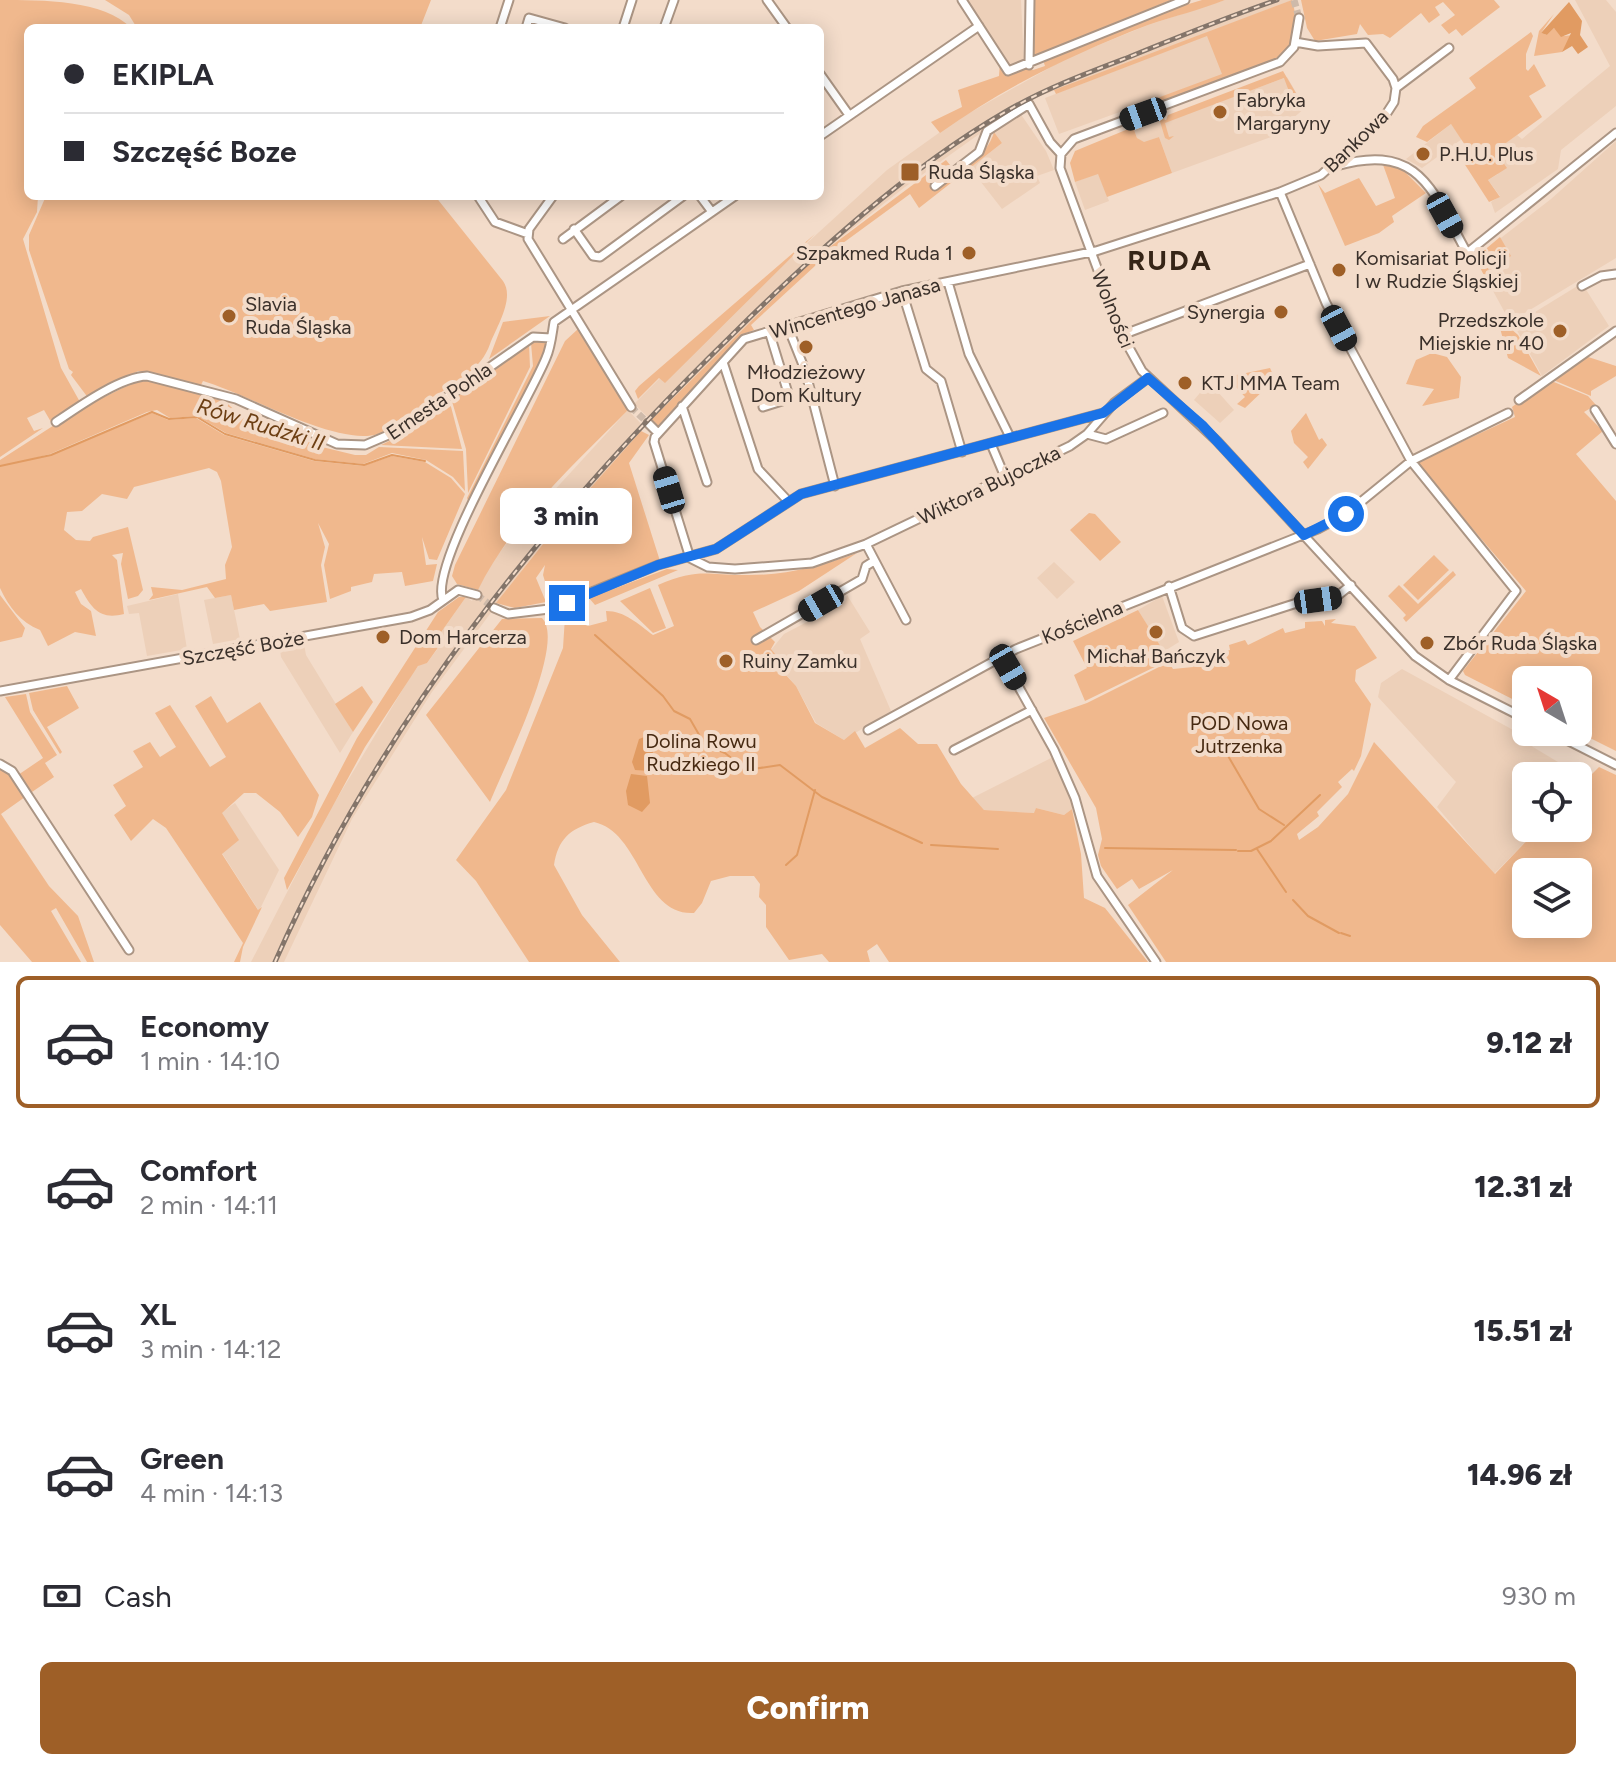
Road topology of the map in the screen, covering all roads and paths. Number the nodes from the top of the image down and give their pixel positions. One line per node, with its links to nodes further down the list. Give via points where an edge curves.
1 (509, 0): 9 (street)
2 (632, 0): 12 (street)
3 (674, 0): 13 (street)
4 (767, 0): 14 (street)
5 (962, 0): 15 (street)
6 (1030, 0): 18 (street)
7 (1185, 0): 18 (street)
8 (1299, 18): 16 (street)
9 (501, 24)
10 (527, 24): 11 (street, via 529,18)
11 (551, 24)
12 (624, 24)
13 (665, 24)
14 (784, 24)
15 (979, 26): 18 (street, via 1006,70); 21 (street)
16 (1295, 42): 20 (street, Bankowa, via 1366,43); 24 (street, via 1276,65 1081,136)
17 (1449, 48): 20 (street)
18 (1029, 65)
19 (824, 80): 21 (street)
20 (1396, 88): 25 (street, Bankowa, via 1387,114)
21 (849, 115): 22 (street)
22 (824, 133)
23 (1616, 133): 25 (street, via 1467,253 1429,185 1410,167 1367,158)
24 (1061, 154): 26 (street, Wolności, via 1029,104 987,131 979,152); 38 (street, Wolności, via 1060,168)
25 (1334, 167): 27 (street, Bankowa)
26 (935, 186)
27 (1280, 192): 38 (street, Bankowa); 39 (street)
28 (481, 200): 36 (street, via 495,222)
29 (550, 200): 36 (street)
30 (615, 200): 35 (street)
31 (678, 200): 35 (street, via 600,257 593,256)
32 (703, 200): 34 (street)
33 (729, 200): 34 (street)
34 (712, 212): 44 (street)
35 (574, 229): 37 (street)
36 (528, 234): 44 (street)
37 (563, 239)
38 (1091, 252): 41 (street, Wincentego Janasa); 48 (street, Wolności)
39 (1310, 264): 48 (street); 68 (street)
40 (1616, 274): 42 (street)
41 (948, 282): 43 (street, Wincentego Janasa); 64 (street, via 969,354)
42 (1582, 286)
43 (902, 291): 45 (street, Wincentego Janasa); 67 (street, via 926,369 941,381)
44 (571, 309): 49 (street, via 554,322); 54 (street)
45 (787, 325): 46 (street, Wincentego Janasa); 71 (street, via 805,370)
46 (769, 331): 50 (street, Wincentego Janasa, via 744,339); 55 (street, via 788,393 782,401)
47 (1616, 331): 52 (street)
48 (1122, 335): 51 (street, Wolności)
49 (551, 338): 60 (street, Ernesta Pohla, via 533,337 400,430 365,445 337,444 236,399 147,376 122,384); 82 (street, via 545,361 450,548)
50 (723, 362): 53 (street, Wincentego Janasa); 72 (street, via 758,469)
51 (1148, 378): 57 (street); 73 (street, Wolności, via 1209,433)
52 (1519, 400)
53 (682, 406): 62 (street, Wincentego Janasa); 70 (street)
54 (631, 407)
55 (763, 407)
56 (1595, 410): 66 (street)
57 (1103, 413): 63 (street, Wiktora Bujoczka); 64 (street)
58 (1163, 413): 63 (street, via 1106,439)
59 (1508, 413): 68 (street, Kościelna)
60 (56, 422)
61 (648, 423): 62 (street)
62 (657, 432): 76 (street, via 654,442)
63 (1087, 434): 69 (street, Wiktora Bujoczka)
64 (1010, 437): 65 (street)
65 (991, 444): 67 (street); 69 (street)
66 (1616, 444)
67 (962, 452): 71 (street)
68 (1411, 461): 73 (street, Kościelna, via 1346,514); 87 (street, via 1516,591)
69 (1005, 477): 74 (street, Wiktora Bujoczka)
70 (707, 482)
71 (835, 486): 72 (street)
72 (788, 501): 75 (street)
73 (1304, 535): 79 (street, Wolności); 80 (street, Kościelna)
74 (866, 544): 77 (street); 78 (street, Wiktora Bujoczka, via 792,566)
75 (716, 549): 76 (street); 78 (street)
76 (690, 558): 78 (street, Wiktora Bujoczka); 83 (street, via 658,565 549,609 508,614)
77 (874, 561): 84 (street); 85 (street, via 862,579)
78 (708, 567)
79 (1351, 585): 80 (street, via 1336,597 1300,602 1194,636 1182,628); 87 (street, Wolności, via 1415,656)
80 (1169, 586): 86 (street, Kościelna)
81 (477, 595): 82 (street, Szczęść Boże, via 463,589)
82 (443, 600): 88 (street, Szczęść Boże, via 411,617)
83 (494, 608)
84 (906, 620)
85 (756, 640)
86 (1002, 657): 89 (street); 91 (street, Kościelna)
87 (1449, 680): 90 (street, Wolności)
88 (0, 691)
89 (1032, 710): 93 (street); 97 (street, via 1075,798 1097,876)
90 (1512, 712)
91 (868, 730)
92 (1579, 746): 95 (street)
93 (954, 750)
94 (0, 764): 96 (street, via 12,771)
95 (1616, 765)
96 (129, 950)
97 (1156, 962)

